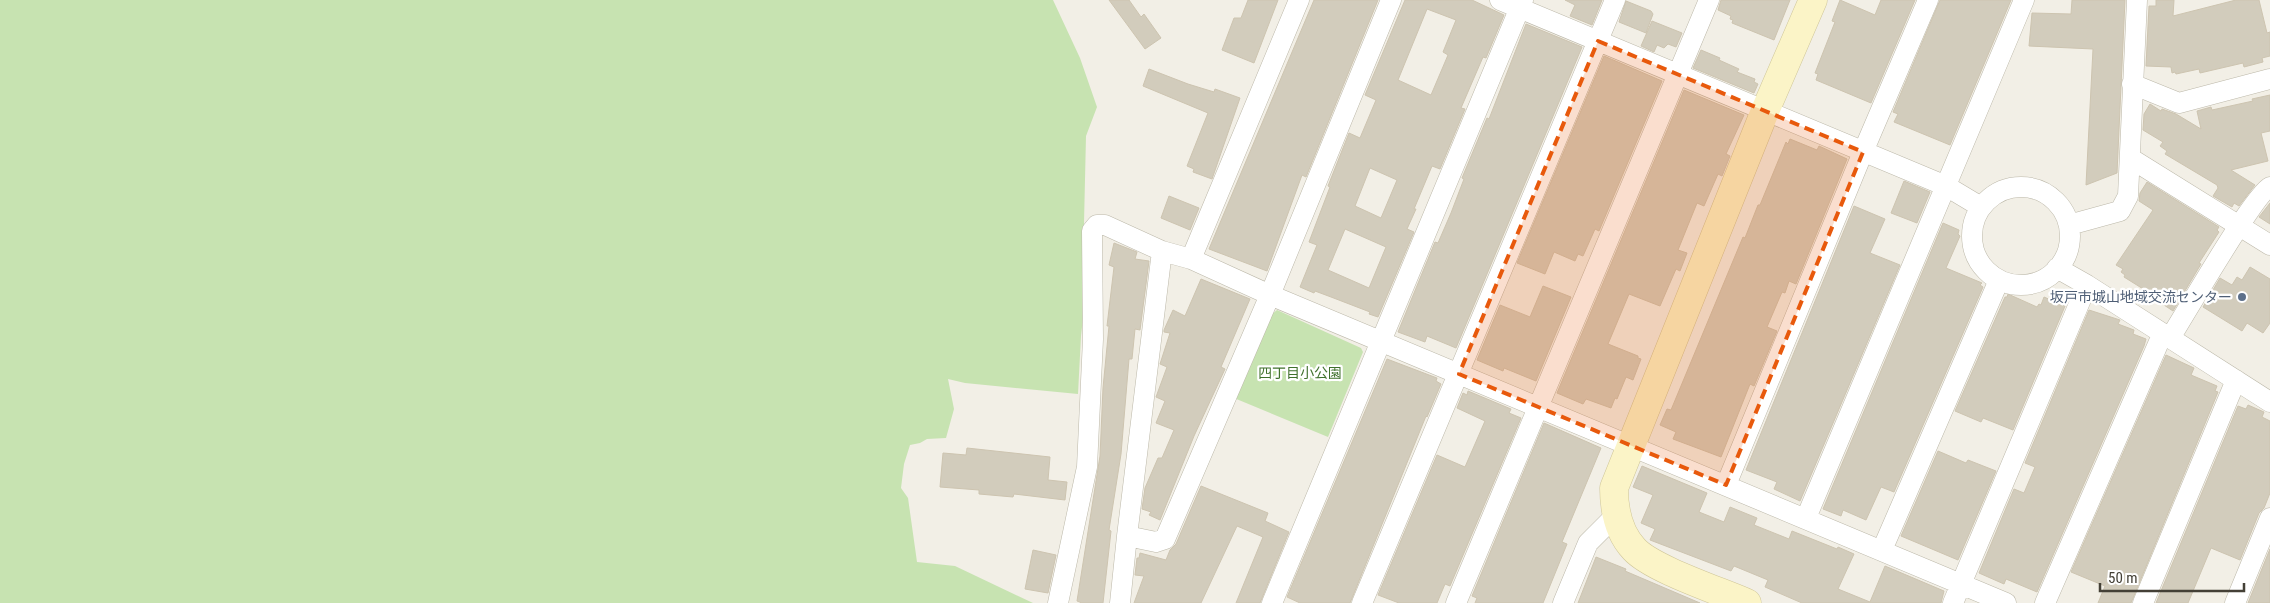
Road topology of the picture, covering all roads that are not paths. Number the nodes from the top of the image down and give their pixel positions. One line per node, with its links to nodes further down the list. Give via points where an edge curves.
1 (1300, 0): 25 (street)
2 (1391, 0): 29 (street)
3 (1500, 0): 10 (street)
4 (1615, 0): 11 (street)
5 (1709, 0): 12 (street)
6 (1813, 0): 15 (street)
7 (1928, 0): 16 (street)
8 (2024, 0): 18 (street)
9 (2136, 0): 14 (street)
10 (1521, 4): 11 (street); 31 (street)
11 (1598, 41): 12 (street); 32 (street)
12 (1677, 76): 15 (street); 35 (street)
13 (2270, 79): 14 (street, via 2179,103)
14 (2132, 84): 17 (street)
15 (1765, 111): 16 (street); 36 (street)
16 (1863, 152): 18 (street); 37 (street)
17 (2130, 158): 21 (street, via 2128,196 2120,210); 22 (street)
18 (1946, 186): 20 (street); 39 (street)
19 (2270, 187): 22 (street, via 2262,192)
20 (1981, 207): 21 (street, via 1998,192 2028,188 2055,201); 27 (street, via 1973,224 1974,252 1984,268)
21 (2069, 225): 26 (street, via 2069,245)
22 (2239, 226): 23 (street); 30 (street)
23 (2270, 245)
24 (1162, 251): 25 (street); 41 (street); 44 (street, via 1105,225 1097,225 1092,231 1093,339 1087,467)
25 (1191, 259): 29 (street)
26 (2057, 268): 27 (street, via 2030,284 2014,285); 28 (street)
27 (1999, 280): 42 (street)
28 (2087, 285): 30 (street); 43 (street)
29 (1270, 295): 31 (street); 41 (street, via 1165,539 1156,542)
30 (2166, 336): 33 (street); 53 (street)
31 (1381, 340): 32 (street); 46 (street)
32 (1459, 374): 35 (street); 47 (street)
33 (2236, 380): 34 (street); 54 (street)
34 (2270, 402)
35 (1539, 408): 36 (street); 48 (street)
36 (1629, 447): 37 (street); 38 (street, via 1614,488)
37 (1726, 485): 39 (street)
38 (1616, 515): 49 (street, via 1588,543); 50 (street, via 1626,538 1644,558)
39 (1806, 518): 42 (street)
40 (2270, 518): 55 (street)
41 (1128, 536): 45 (street)
42 (1882, 550): 43 (street)
43 (1961, 583): 51 (street); 52 (street)
44 (1058, 603)
45 (1120, 603)
46 (1272, 603)
47 (1362, 603)
48 (1456, 603)
49 (1563, 603)
50 (1747, 603)
51 (1953, 603)
52 (2006, 603)
53 (2045, 603)
54 (2143, 603)
55 (2235, 603)

